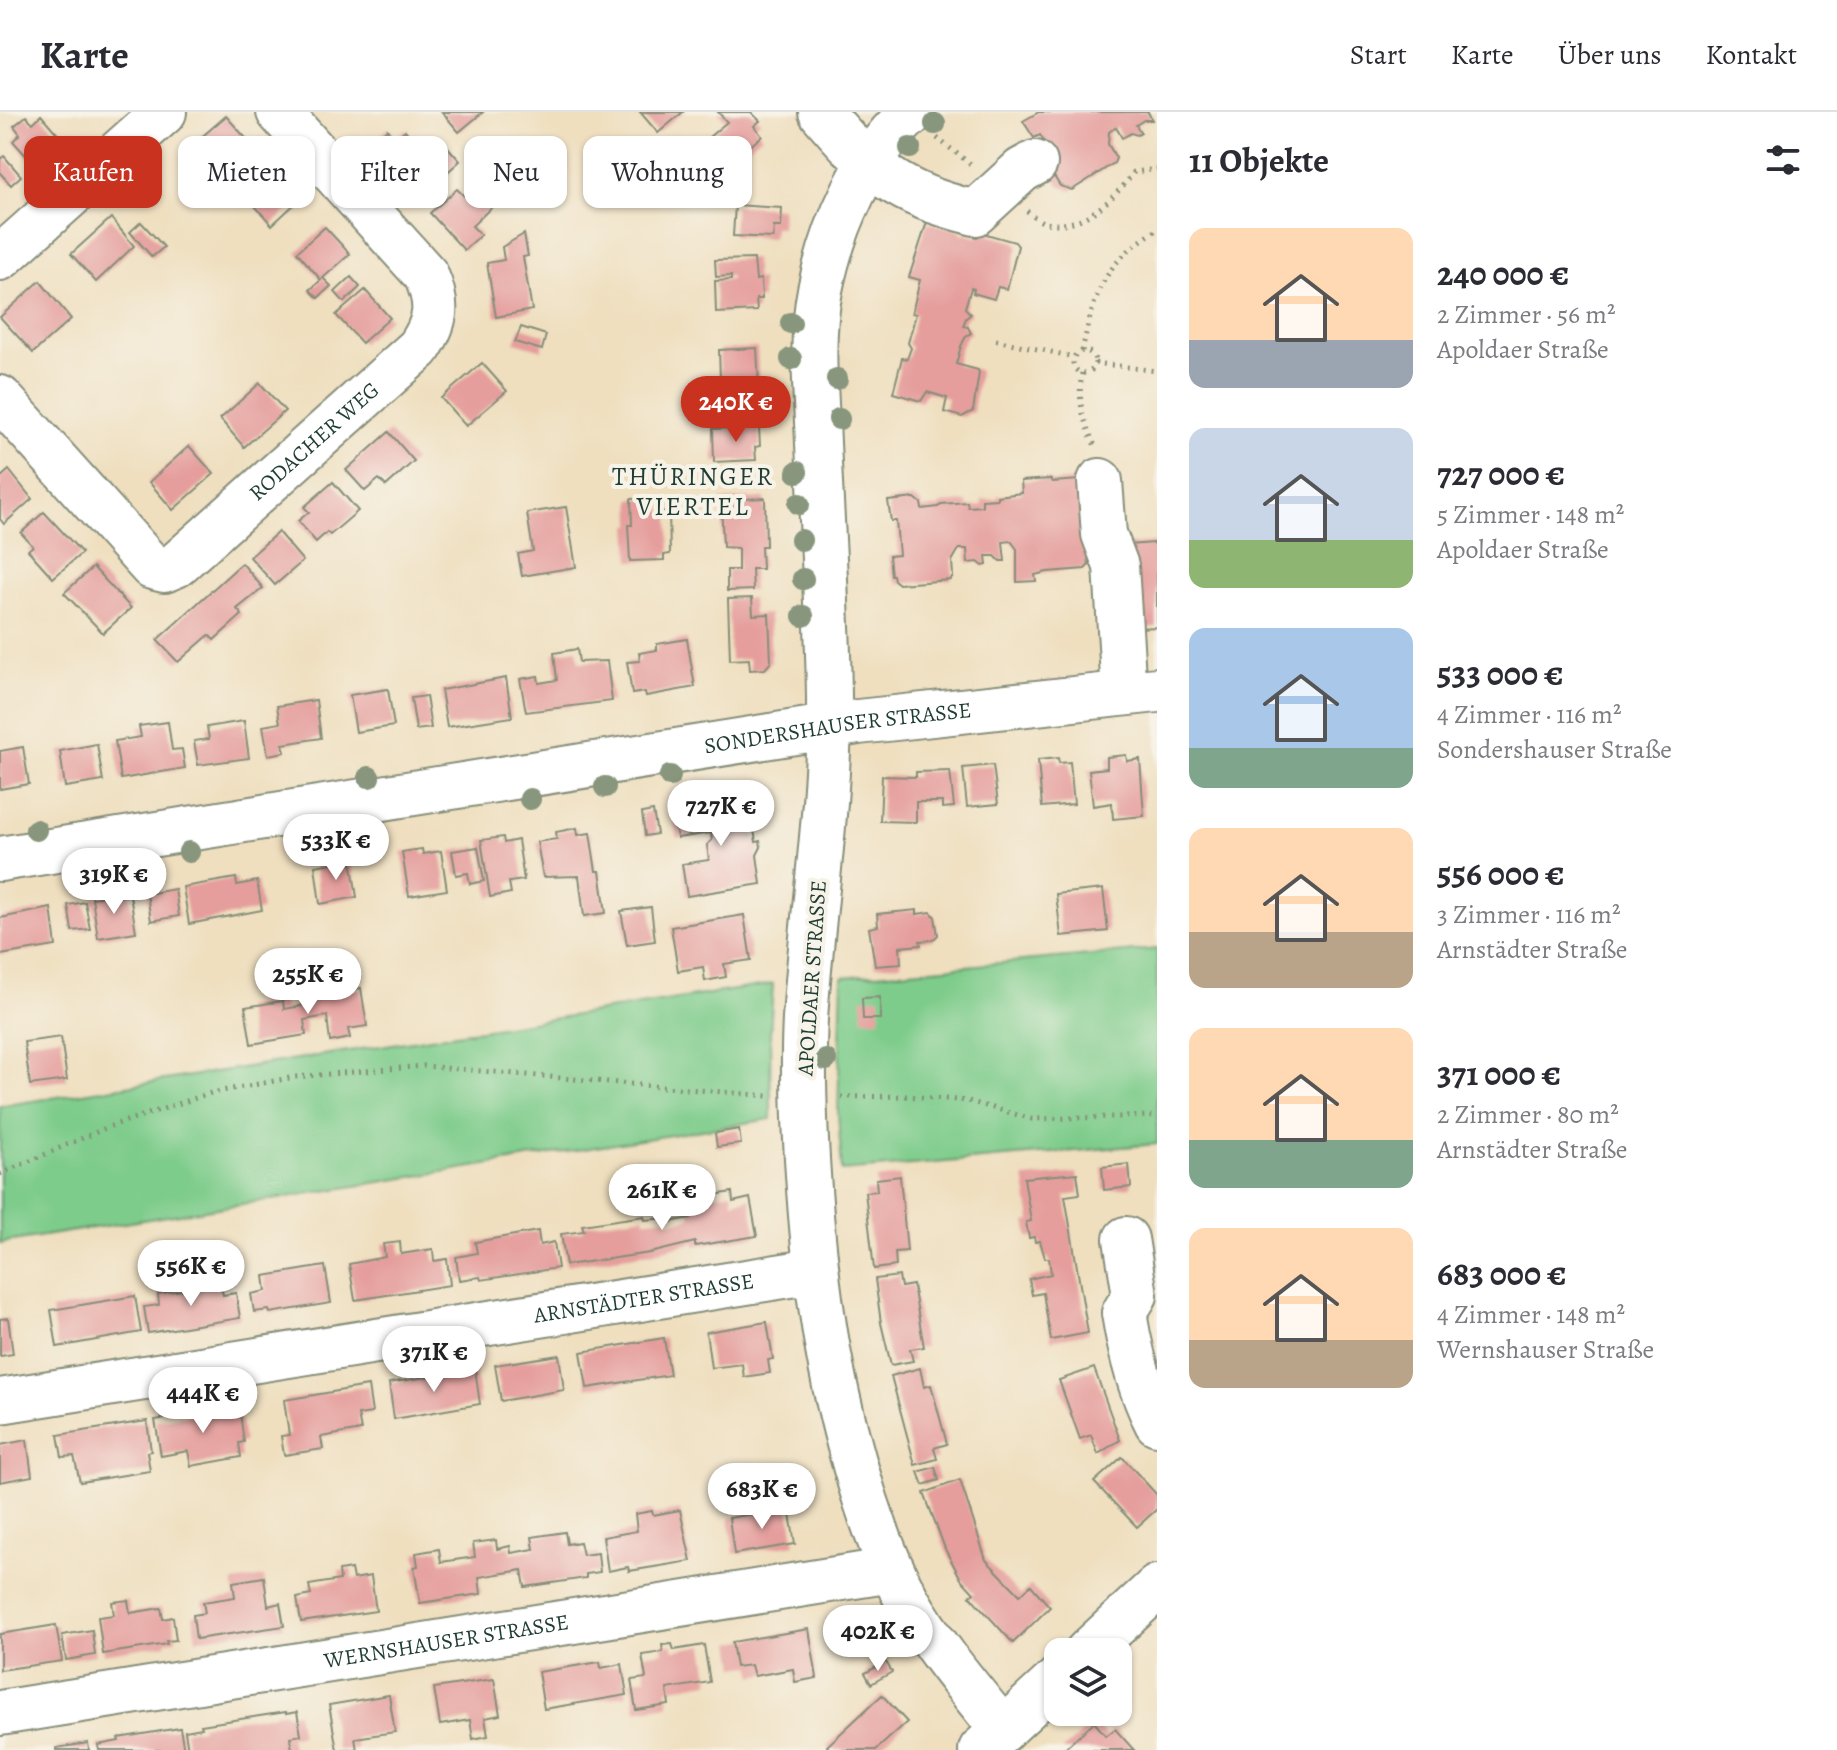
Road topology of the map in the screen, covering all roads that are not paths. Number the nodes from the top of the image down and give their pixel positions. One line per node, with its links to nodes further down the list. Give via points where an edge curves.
1 (164, 112): 7 (street)
2 (279, 112): 8 (street, RODACHER WEG, via 426,275 435,312 419,348 176,565 164,570 152,567)
3 (821, 112): 5 (street)
4 (913, 112): 5 (street, APOLDAER STRASSE)
5 (868, 163): 6 (street, via 898,186 975,213); 11 (street, APOLDAER STRASSE, via 830,254 816,332)
6 (1035, 163)
7 (0, 258)
8 (0, 398)
9 (1100, 481): 10 (street, via 1104,534 1116,566)
10 (1140, 692): 11 (street, SONDERSHAUSER STRASSE)
11 (828, 727): 12 (street, SONDERSHAUSER STRASSE); 14 (street, APOLDAER STRASSE, via 805,1023 805,1137)
12 (0, 859)
13 (1126, 1239): 16 (street, via 1135,1295 1124,1313 1127,1336)
14 (815, 1271): 15 (street, ARNSTÄDTER STRASSE); 17 (street, APOLDAER STRASSE, via 839,1401)
15 (0, 1401)
16 (1157, 1423)
17 (892, 1570): 21 (street, WERNSHAUSER STRASSE); 22 (street, APOLDAER STRASSE)
18 (1157, 1587): 19 (street)
19 (1102, 1638)
20 (1044, 1692): 22 (street)
21 (0, 1713)
22 (992, 1740)

